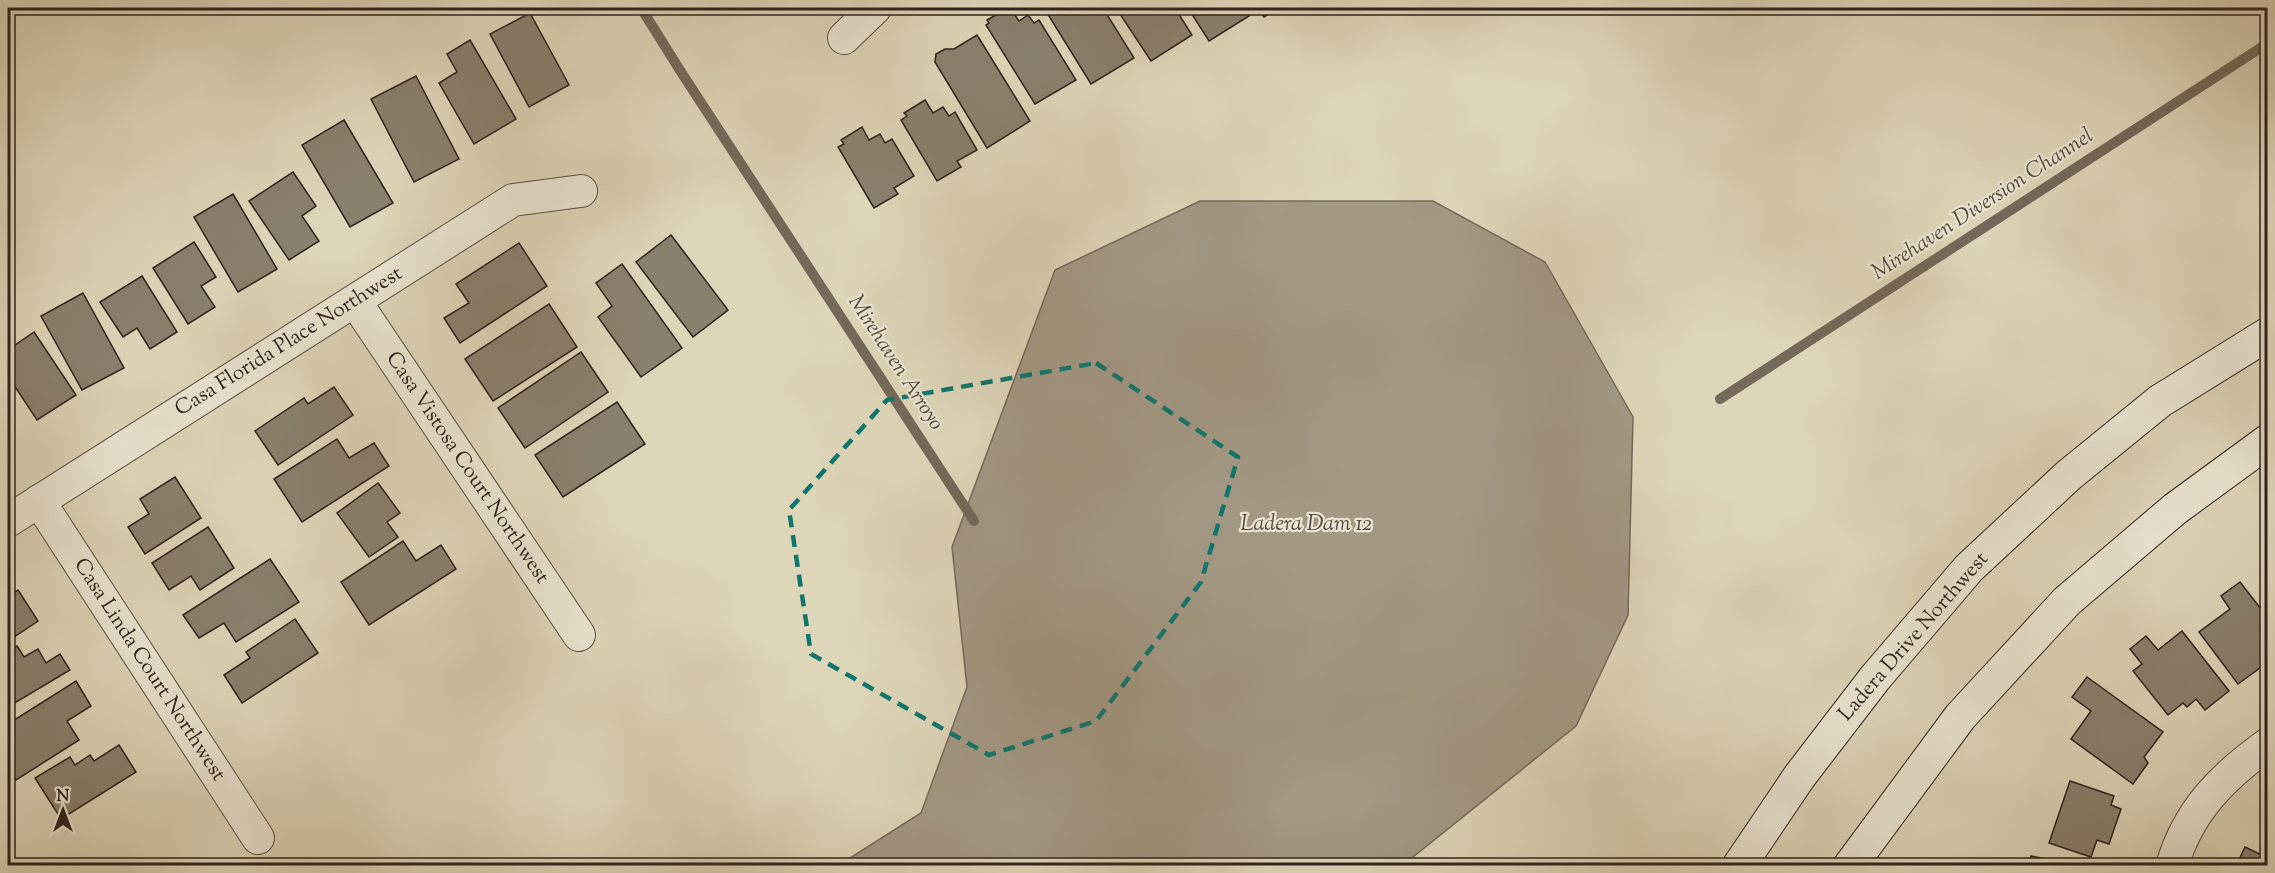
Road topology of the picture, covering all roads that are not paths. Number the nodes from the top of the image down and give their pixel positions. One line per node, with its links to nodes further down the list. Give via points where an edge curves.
1 (875, 8): 2 (street)
2 (844, 38)
3 (581, 191): 4 (street, Casa Florida Place Northwest, via 513,200)
4 (355, 301): 7 (street, Casa Florida Place Northwest); 9 (street, Casa Vistosa Court Northwest)
5 (2268, 334): 12 (main road, Ladera Drive Northwest, via 2160,401 2069,475 1969,568 1875,678 1799,777)
6 (2268, 441): 13 (main road, via 2175,509 2067,602 1960,717)
7 (39, 501): 8 (street, Casa Florida Place Northwest); 11 (street, Casa Linda Court Northwest)
8 (8, 521)
9 (579, 634)
10 (2268, 744): 14 (street, via 2243,762 2200,806 2178,845)
11 (258, 838)
12 (1753, 860)
13 (1850, 866)
14 (2172, 866)

